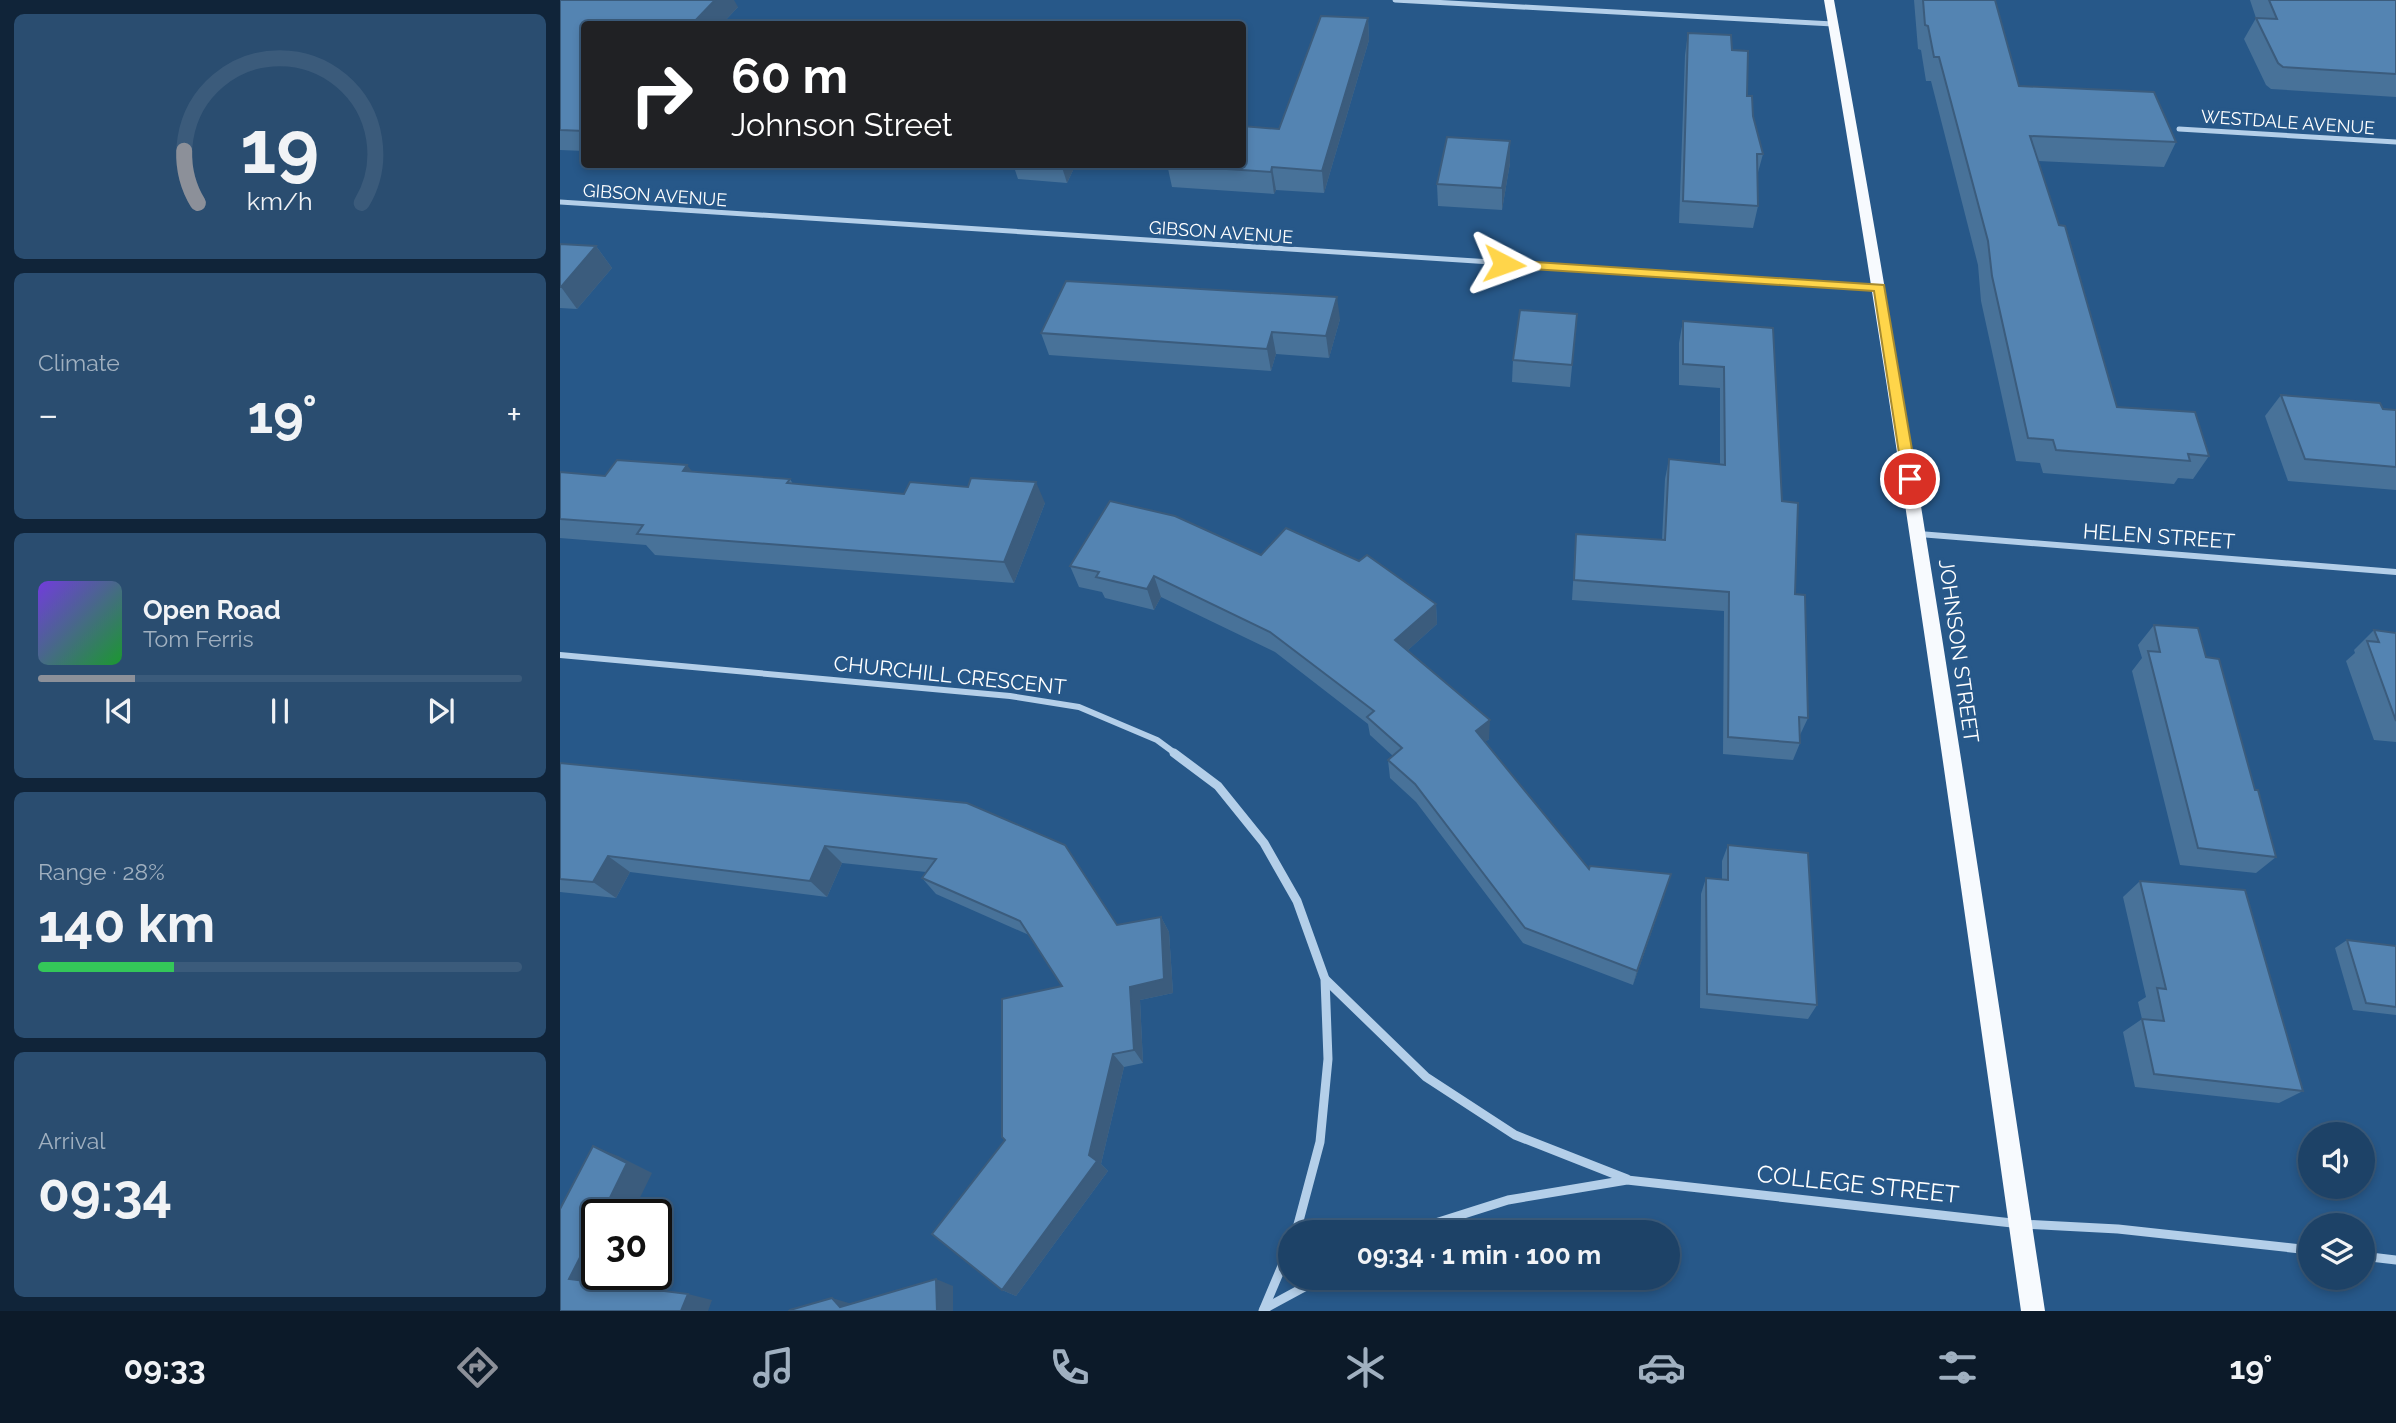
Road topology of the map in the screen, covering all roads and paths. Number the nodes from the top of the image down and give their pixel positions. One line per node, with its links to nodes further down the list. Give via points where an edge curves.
1 (1395, 0): 3 (street)
2 (1829, 0): 3 (main road, JOHNSON STREET)
3 (1833, 24): 7 (main road, JOHNSON STREET)
4 (2179, 129): 5 (street, WESTDALE AVENUE)
5 (2396, 142)
6 (560, 202): 7 (street, GIBSON AVENUE)
7 (1880, 288): 8 (main road, JOHNSON STREET)
8 (1919, 534): 9 (street, HELEN STREET); 15 (main road, JOHNSON STREET)
9 (2396, 572)
10 (560, 655): 11 (street, CHURCHILL CRESCENT, via 1010,696 1079,707 1157,740 1218,786 1264,843 1290,889)
11 (1325, 979): 12 (street, CHURCHILL CRESCENT, via 1426,1077 1515,1135); 13 (street, CHURCHILL CRESCENT, via 1328,1059 1320,1142)
12 (1627, 1180): 14 (street, COLLEGE STREET, via 1508,1200); 15 (street, COLLEGE STREET)
13 (1299, 1220)
14 (1445, 1220)
15 (2021, 1224): 16 (street, COLLEGE STREET, via 2119,1229); 22 (main road, JOHNSON STREET)
16 (2298, 1249)
17 (2375, 1258): 18 (street)
18 (2396, 1260)
19 (1278, 1275): 21 (street)
20 (1299, 1290): 21 (street)
21 (1263, 1310)
22 (2033, 1311)

